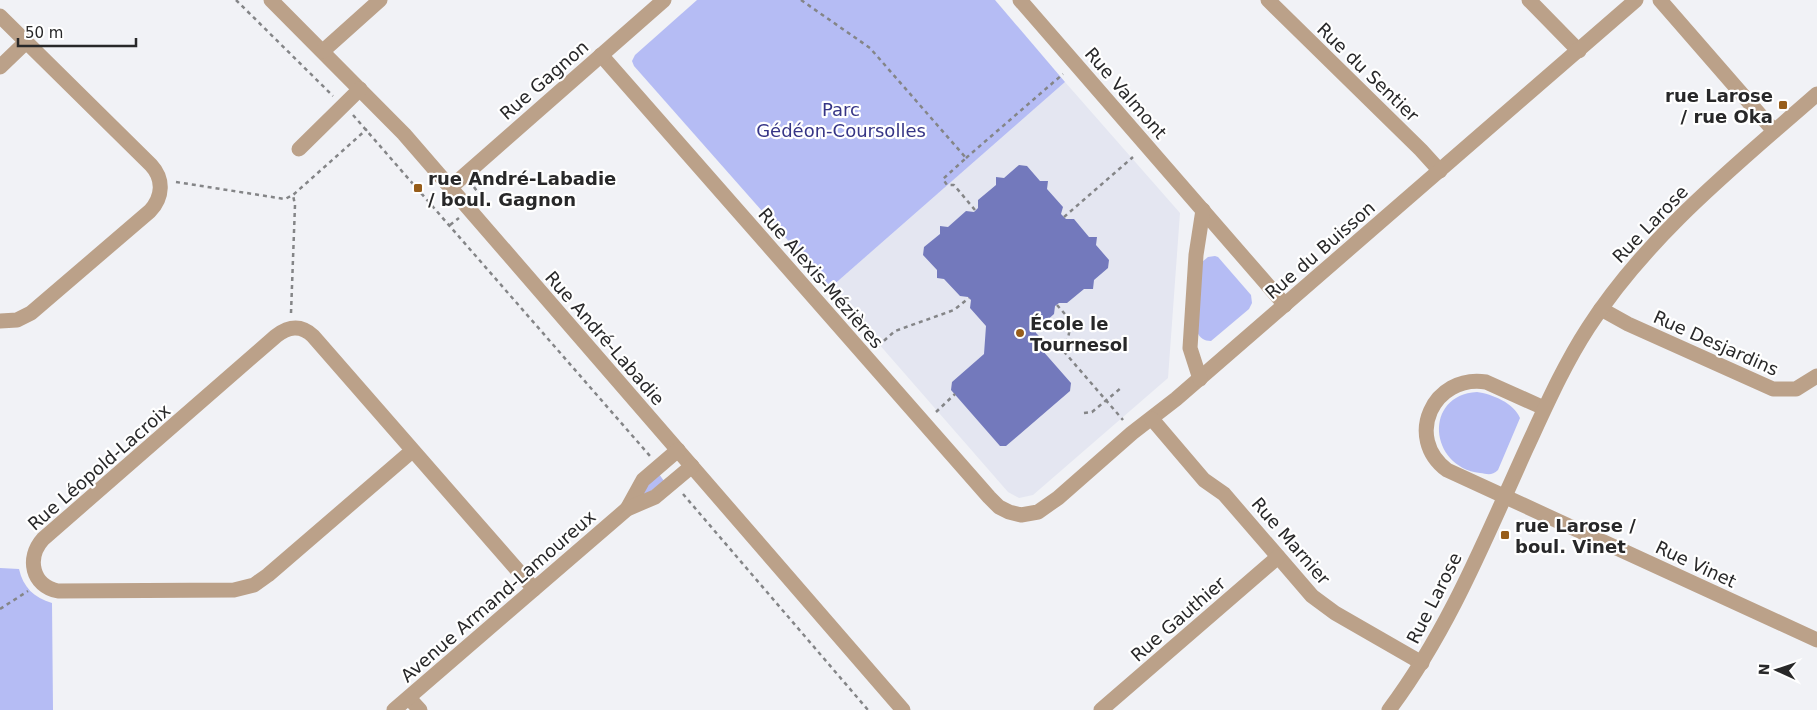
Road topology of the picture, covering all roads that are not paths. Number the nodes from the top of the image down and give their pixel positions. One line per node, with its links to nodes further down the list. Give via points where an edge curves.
1 (271, 0): 12 (street, Rue André-Labadie)
2 (380, 0): 12 (street)
3 (664, 0): 13 (street, Rue Gagnon)
4 (1020, 0): 21 (street, Rue Valmont)
5 (1268, 0): 19 (street, Rue du Sentier)
6 (1529, 0): 11 (street)
7 (1636, 0): 11 (street, Rue du Buisson)
8 (1660, 0): 17 (street)
9 (0, 16): 10 (street)
10 (26, 42): 14 (street); 24 (street, via 151,165 160,188 150,211 31,313 17,320)
11 (1579, 50): 19 (street, Rue du Buisson)
12 (323, 51): 15 (street, Rue André-Labadie)
13 (601, 55): 20 (street, Rue Gagnon); 34 (street, Rue Alexis-Mézières, via 984,491 1004,510)
14 (0, 67)
15 (360, 89): 18 (street); 20 (street, Rue André-Labadie)
16 (1817, 94): 17 (street, Rue Larose)
17 (1774, 131): 23 (street, Rue Larose, via 1686,210)
18 (299, 149)
19 (1440, 171): 22 (street, Rue du Buisson)
20 (450, 188): 29 (street, Rue André-Labadie)
21 (1202, 210): 22 (street, Rue Valmont); 26 (street, via 1190,348)
22 (1285, 305): 26 (street, Rue du Buisson)
23 (1601, 308): 25 (street, Rue Desjardins, via 1628,324 1773,389 1796,389); 27 (street, Rue Larose)
24 (0, 321)
25 (1817, 376)
26 (1200, 379): 28 (street, Rue du Buisson)
27 (1544, 408): 32 (street, Rue Larose); 32 (street, via 1499,387 1476,381 1452,386 1433,406 1426,429 1432,456 1447,470)
28 (1152, 419): 34 (street, Rue du Buisson, via 1048,506 1038,512); 35 (street, Rue Marnier, via 1204,480 1224,494)
29 (678, 450): 31 (street, Rue André-Labadie); 33 (street, Avenue Armand-Lamoureux, via 644,480)
30 (412, 451): 30 (street, Rue Léopold-Lacroix, via 313,336 301,328 288,329 43,539 34,552 34,572 44,585 58,592 248,588 268,575); 36 (street, Rue Léopold-Lacroix)
31 (692, 466): 33 (street, Avenue Armand-Lamoureux, via 655,497); 42 (street, Rue André-Labadie)
32 (1504, 497): 37 (street, Rue Vinet); 38 (street, Rue Larose, via 1450,613)
33 (627, 509): 36 (street, Avenue Armand-Lamoureux)
34 (1021, 515)
35 (1278, 557): 38 (street, Rue Marnier, via 1312,596 1327,608); 43 (street, Rue Gauthier)
36 (534, 589): 39 (street, Avenue Armand-Lamoureux)
37 (1817, 640)
38 (1422, 663): 44 (street, Rue Larose)
39 (409, 698): 40 (street, Avenue Armand-Lamoureux); 41 (street)
40 (394, 710)
41 (420, 710)
42 (903, 710)
43 (1101, 710)
44 (1390, 710)

